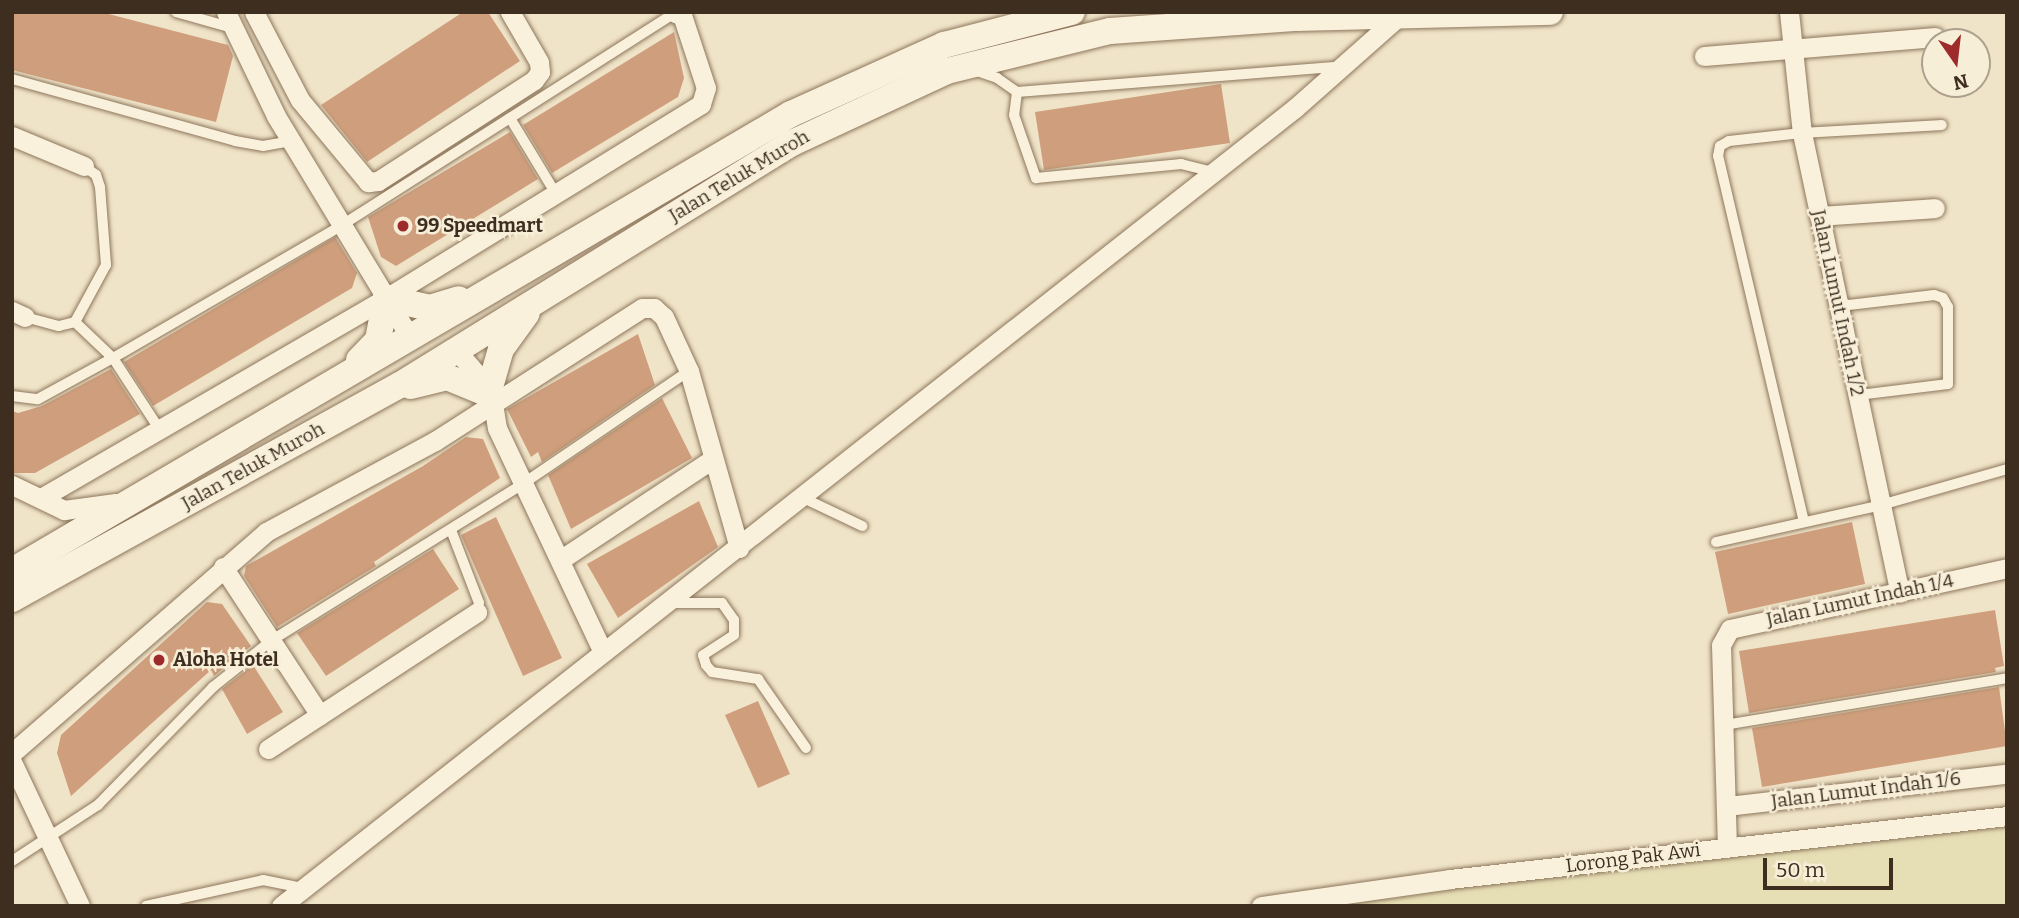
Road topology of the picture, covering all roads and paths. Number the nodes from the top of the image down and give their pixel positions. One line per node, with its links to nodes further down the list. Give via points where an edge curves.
1 (176, 12): 9 (lane)
2 (254, 12): 3 (street, via 300,100 368,182 534,80 539,62)
3 (510, 12)
4 (1072, 12): 28 (main road, Jalan Teluk Muroh, via 944,45 862,80 719,153)
5 (1550, 12): 8 (main road, Jalan Teluk Muroh)
6 (1789, 12): 11 (street, Jalan Lumut Indah 1/2)
7 (675, 13): 17 (lane); 24 (street, via 682,15 707,97)
8 (1399, 16): 13 (street); 14 (main road, Jalan Teluk Muroh, via 1214,22 1110,31)
9 (229, 20): 21 (street)
10 (1921, 38): 11 (street)
11 (1790, 51): 12 (street); 19 (street, Jalan Lumut Indah 1/2)
12 (1704, 56)
13 (1344, 66): 16 (lane); 23 (street)
14 (947, 71): 16 (lane, via 985,73); 29 (main road, Jalan Teluk Muroh, via 792,143)
15 (12, 79): 21 (lane, via 235,141 263,146)
16 (1017, 92): 23 (lane, via 1014,115 1036,178 1181,164)
17 (510, 118): 24 (lane); 27 (lane)
18 (1942, 125): 19 (lane)
19 (1802, 133): 26 (street, Jalan Lumut Indah 1/2); 54 (lane, via 1729,141 1720,146 1718,156)
20 (12, 136): 22 (street)
21 (291, 141): 27 (street)
22 (84, 166): 34 (lane, via 96,175 100,187 106,265)
23 (1212, 172): 50 (street)
24 (556, 194): 30 (street)
25 (1935, 208): 26 (street)
26 (1819, 216): 32 (street, Jalan Lumut Indah 1/2)
27 (342, 225): 30 (street); 37 (lane)
28 (491, 287): 30 (main road, via 430,308); 31 (main road, Jalan Teluk Muroh)
29 (541, 296): 36 (main road, Jalan Teluk Muroh); 43 (main road, via 501,349)
30 (386, 298): 35 (street); 39 (main road, via 382,328 371,350); 44 (street)
31 (461, 306): 35 (main road, Jalan Teluk Muroh); 36 (main road, via 454,321)
32 (1840, 306): 41 (street, Jalan Lumut Indah 1/2); 41 (lane, via 1934,295 1943,298 1948,307 1948,384)
33 (19, 314): 34 (lane, via 59,326)
34 (75, 322): 37 (lane)
35 (410, 337): 36 (main road); 39 (main road, Jalan Teluk Muroh); 40 (main road, via 408,365)
36 (456, 350): 40 (main road, Jalan Teluk Muroh); 43 (street)
37 (113, 358): 42 (lane, via 37,399); 44 (lane)
38 (689, 371): 43 (street, via 664,317 654,308 642,308); 45 (street); 47 (lane)
39 (323, 391): 49 (main road, Jalan Teluk Muroh)
40 (389, 391): 43 (main road, via 447,377); 63 (main road, Jalan Teluk Muroh)
41 (1858, 395): 52 (street, Jalan Lumut Indah 1/2)
42 (12, 396)
43 (490, 398): 47 (street, via 497,428); 61 (street, via 435,441 266,532)
44 (158, 427): 51 (street)
45 (712, 460): 58 (street); 60 (street)
46 (2007, 469): 52 (lane)
47 (524, 483): 56 (lane); 60 (street)
48 (12, 485): 51 (street)
49 (143, 495): 53 (street, via 97,509); 59 (main road, Jalan Teluk Muroh)
50 (801, 497): 55 (lane); 58 (street)
51 (41, 498): 53 (street)
52 (1881, 505): 54 (lane); 64 (street, Jalan Lumut Indah 1/2)
53 (64, 510): 59 (street, via 60,531)
54 (1804, 522): 57 (lane)
55 (862, 526)
56 (451, 530): 66 (lane, via 479,603); 67 (lane)
57 (1716, 542)
58 (739, 548): 65 (street)
59 (43, 555): 63 (main road, Jalan Teluk Muroh)
60 (560, 560): 68 (street)
61 (222, 567): 67 (street); 74 (street)
62 (2007, 568): 64 (street, Jalan Lumut Indah 1/4)
63 (13, 592)
64 (1900, 593): 71 (street, Jalan Lumut Indah 1/4, via 1730,629 1721,645)
65 (668, 603): 68 (street); 72 (lane, via 722,603 734,620 734,635 704,655 706,664 712,672 758,679)
66 (477, 612): 70 (street)
67 (272, 640): 70 (street); 79 (lane, via 213,687 98,805)
68 (603, 652): 82 (street)
69 (2007, 677): 71 (lane)
70 (320, 715): 73 (street)
71 (1724, 724): 77 (street)
72 (806, 748)
73 (268, 749)
74 (12, 753)
75 (12, 762): 79 (street)
76 (2005, 774): 77 (street, Jalan Lumut Indah 1/6)
77 (1727, 806): 80 (street)
78 (2007, 816): 80 (street, Lorong Pak Awi)
79 (50, 839): 81 (lane); 83 (street)
80 (1727, 847): 86 (street, Lorong Pak Awi)
81 (12, 861)
82 (304, 888): 84 (lane, via 263,880); 85 (street)
83 (80, 906)
84 (146, 906)
85 (281, 906)
86 (1261, 906)

